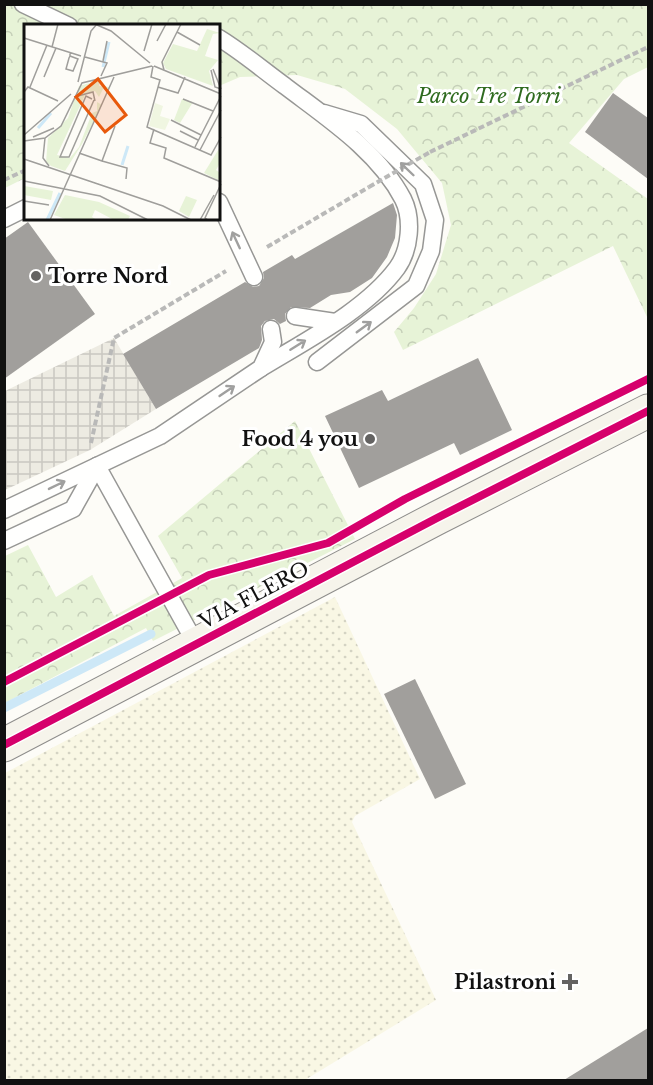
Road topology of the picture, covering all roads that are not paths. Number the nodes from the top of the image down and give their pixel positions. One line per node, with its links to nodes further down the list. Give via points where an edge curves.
1 (23, 4): 3 (lane)
2 (38, 4): 3 (lane)
3 (51, 17): 4 (lane)
4 (65, 24)
5 (220, 39): 6 (lane)
6 (318, 111): 12 (lane, via 379,162 404,200 410,232 398,267); 14 (lane, one-way to 6, via 416,286 431,251 435,220 423,184 361,124)
7 (220, 204): 10 (lane, one-way to 7)
8 (24, 209): 9 (lane)
9 (4, 219)
10 (254, 277)
11 (295, 316): 12 (lane)
12 (335, 322): 15 (lane, one-way to 12)
13 (271, 329): 15 (lane, via 273,342)
14 (317, 362)
15 (261, 368): 17 (lane, one-way to 15, via 160,436)
16 (647, 414): 20 (street, VIA FLERO)
17 (97, 466): 18 (lane, one-way to 17); 19 (lane, via 73,509); 20 (lane)
18 (4, 510)
19 (4, 541)
20 (193, 638): 21 (street, VIA FLERO)
21 (4, 745)

